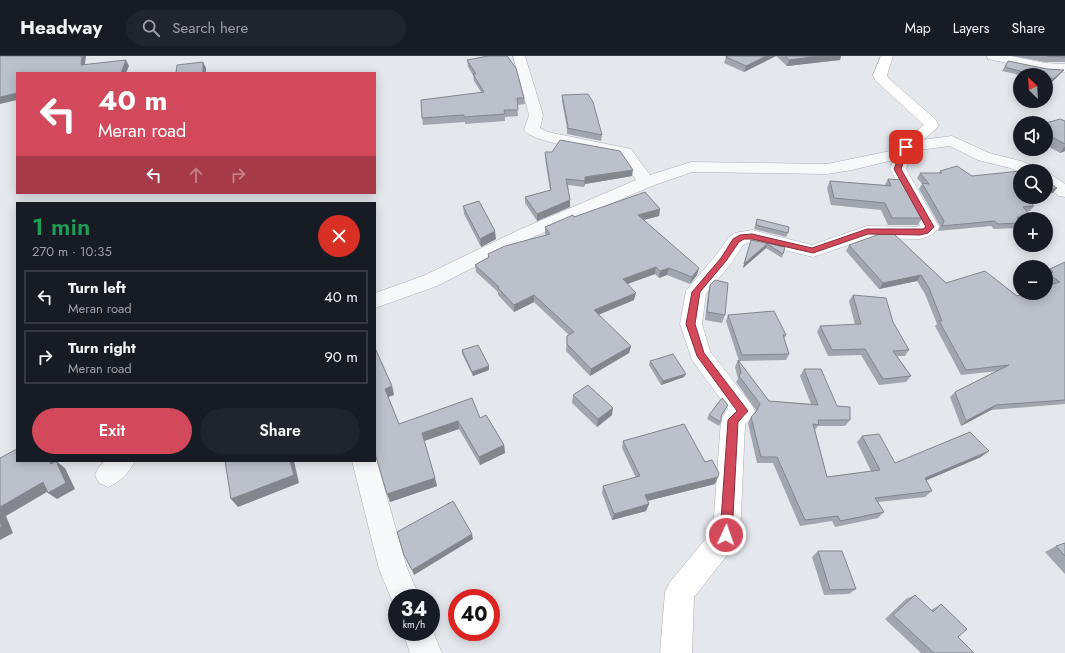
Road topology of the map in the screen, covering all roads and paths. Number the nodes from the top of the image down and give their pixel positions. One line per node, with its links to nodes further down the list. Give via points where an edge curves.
1 (519, 56): 7 (street, via 536,115 532,130 544,136 625,152)
2 (887, 56): 5 (street, via 880,75 882,80 932,126)
3 (993, 56): 4 (street, via 1045,67)
4 (1065, 68)
5 (905, 150): 6 (street, via 952,141 984,157); 7 (street, via 852,165 827,169 691,168); 15 (street, via 898,169 930,227 926,231 867,232 813,250 752,236 742,237 736,240 724,260 696,292 691,324 700,354 743,411 733,420 726,535 680,592)
6 (1015, 164)
7 (646, 182): 10 (street, via 527,233 430,281)
8 (1053, 184): 9 (street)
9 (1065, 192)
10 (376, 301)
11 (364, 462): 12 (street, via 393,569)
12 (401, 589)
13 (421, 641): 14 (street)
14 (426, 653)
15 (676, 653)

